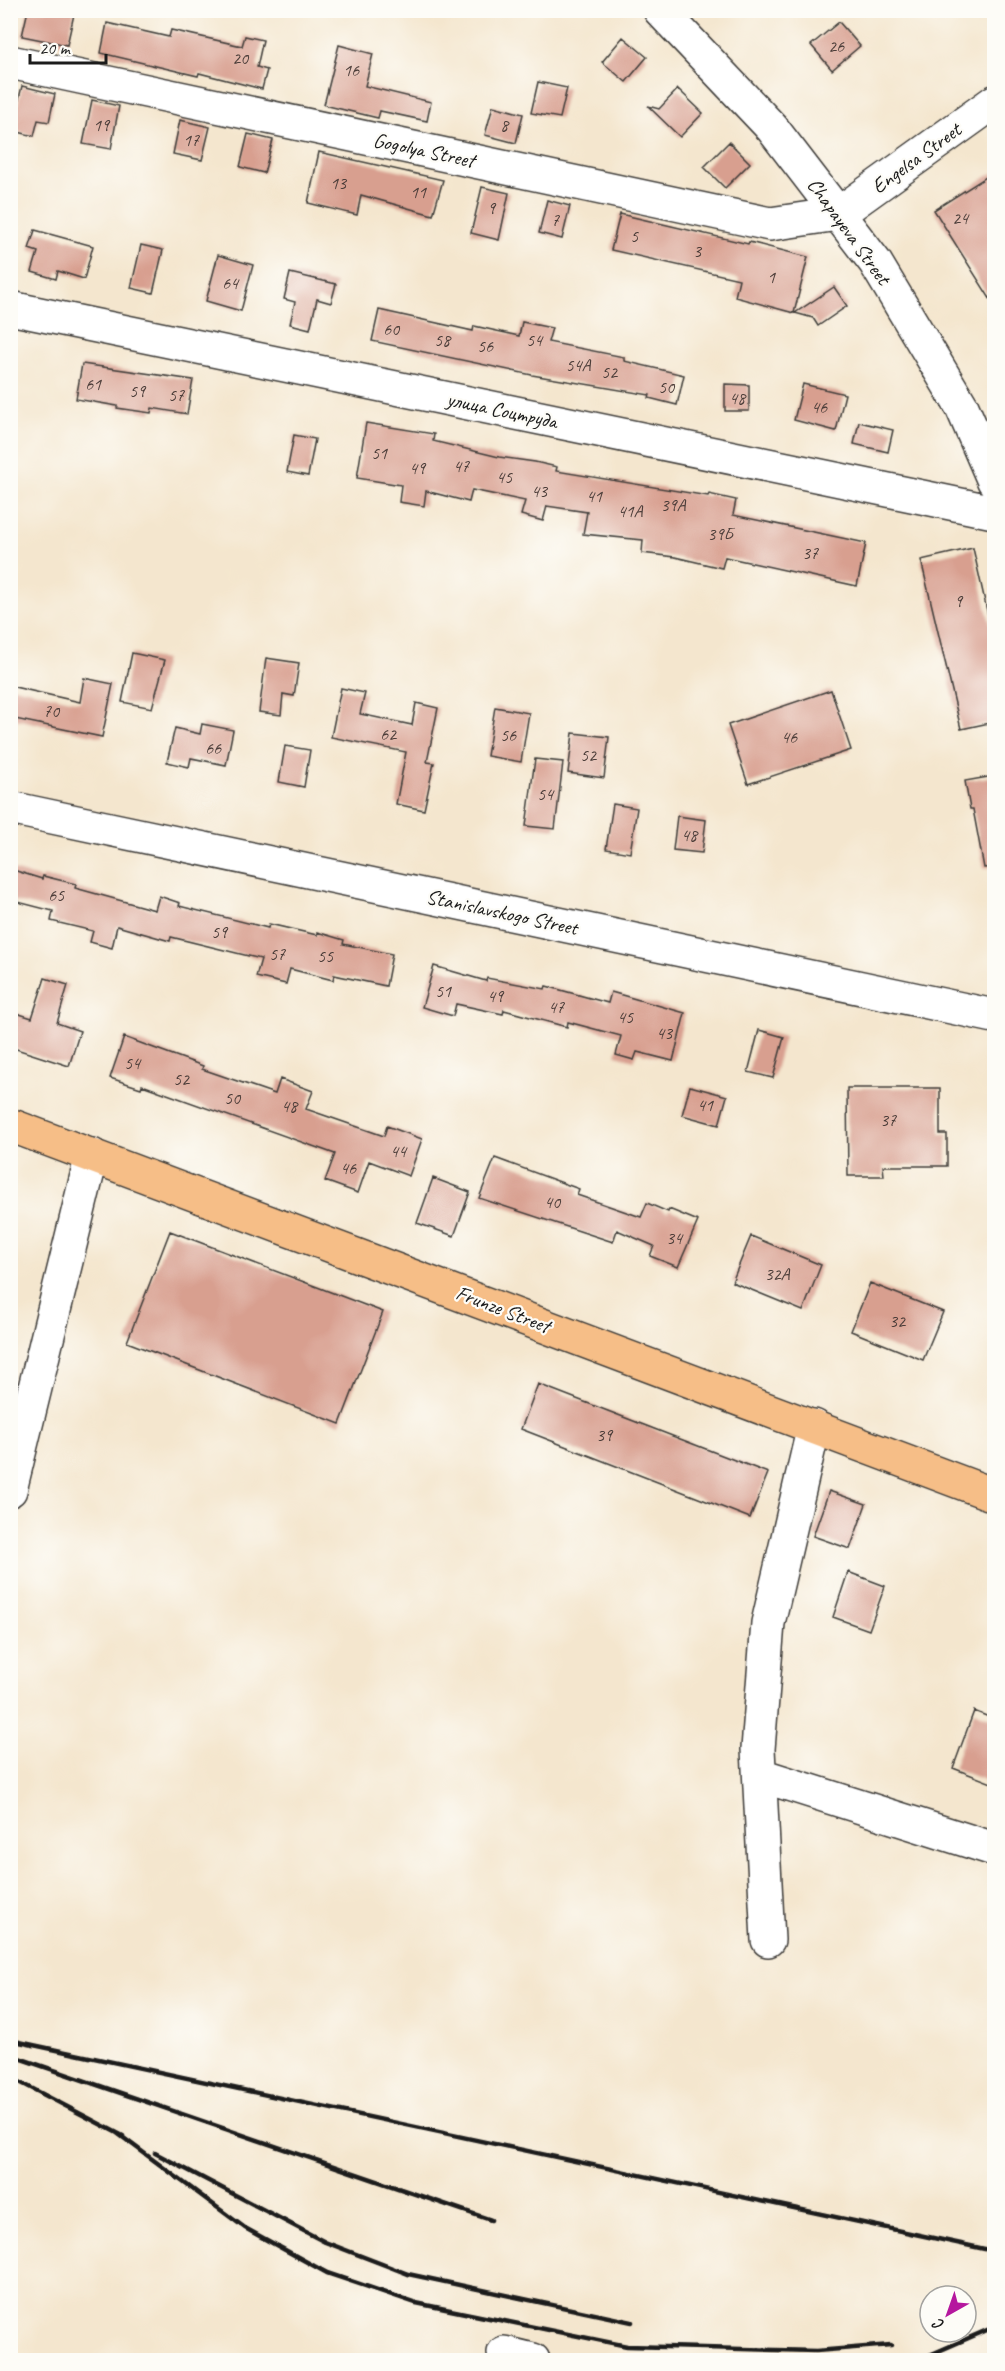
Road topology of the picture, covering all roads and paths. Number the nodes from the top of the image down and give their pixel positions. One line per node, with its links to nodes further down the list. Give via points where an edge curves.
1 (660, 10): 4 (street, Chapayeva Street, via 772,128)
2 (10, 62): 4 (street, Gogolya Street, via 770,224)
3 (994, 102): 4 (street, Engelsa Street)
4 (838, 214): 6 (street, Chapayeva Street, via 875,262 962,407)
5 (10, 308): 7 (street, улица Соцтруда)
6 (994, 481)
7 (994, 512)
8 (10, 808): 9 (street, Stanislavskogo Street)
9 (994, 1016)
10 (10, 1125): 11 (main road, Frunze Street)
11 (92, 1155): 12 (main road, Frunze Street); 13 (street)
12 (814, 1426): 14 (main road, Frunze Street); 15 (street, via 768,1623)
13 (10, 1490)
14 (994, 1495)
15 (759, 1775): 16 (street); 17 (street)
16 (994, 1849)
17 (768, 1940)

